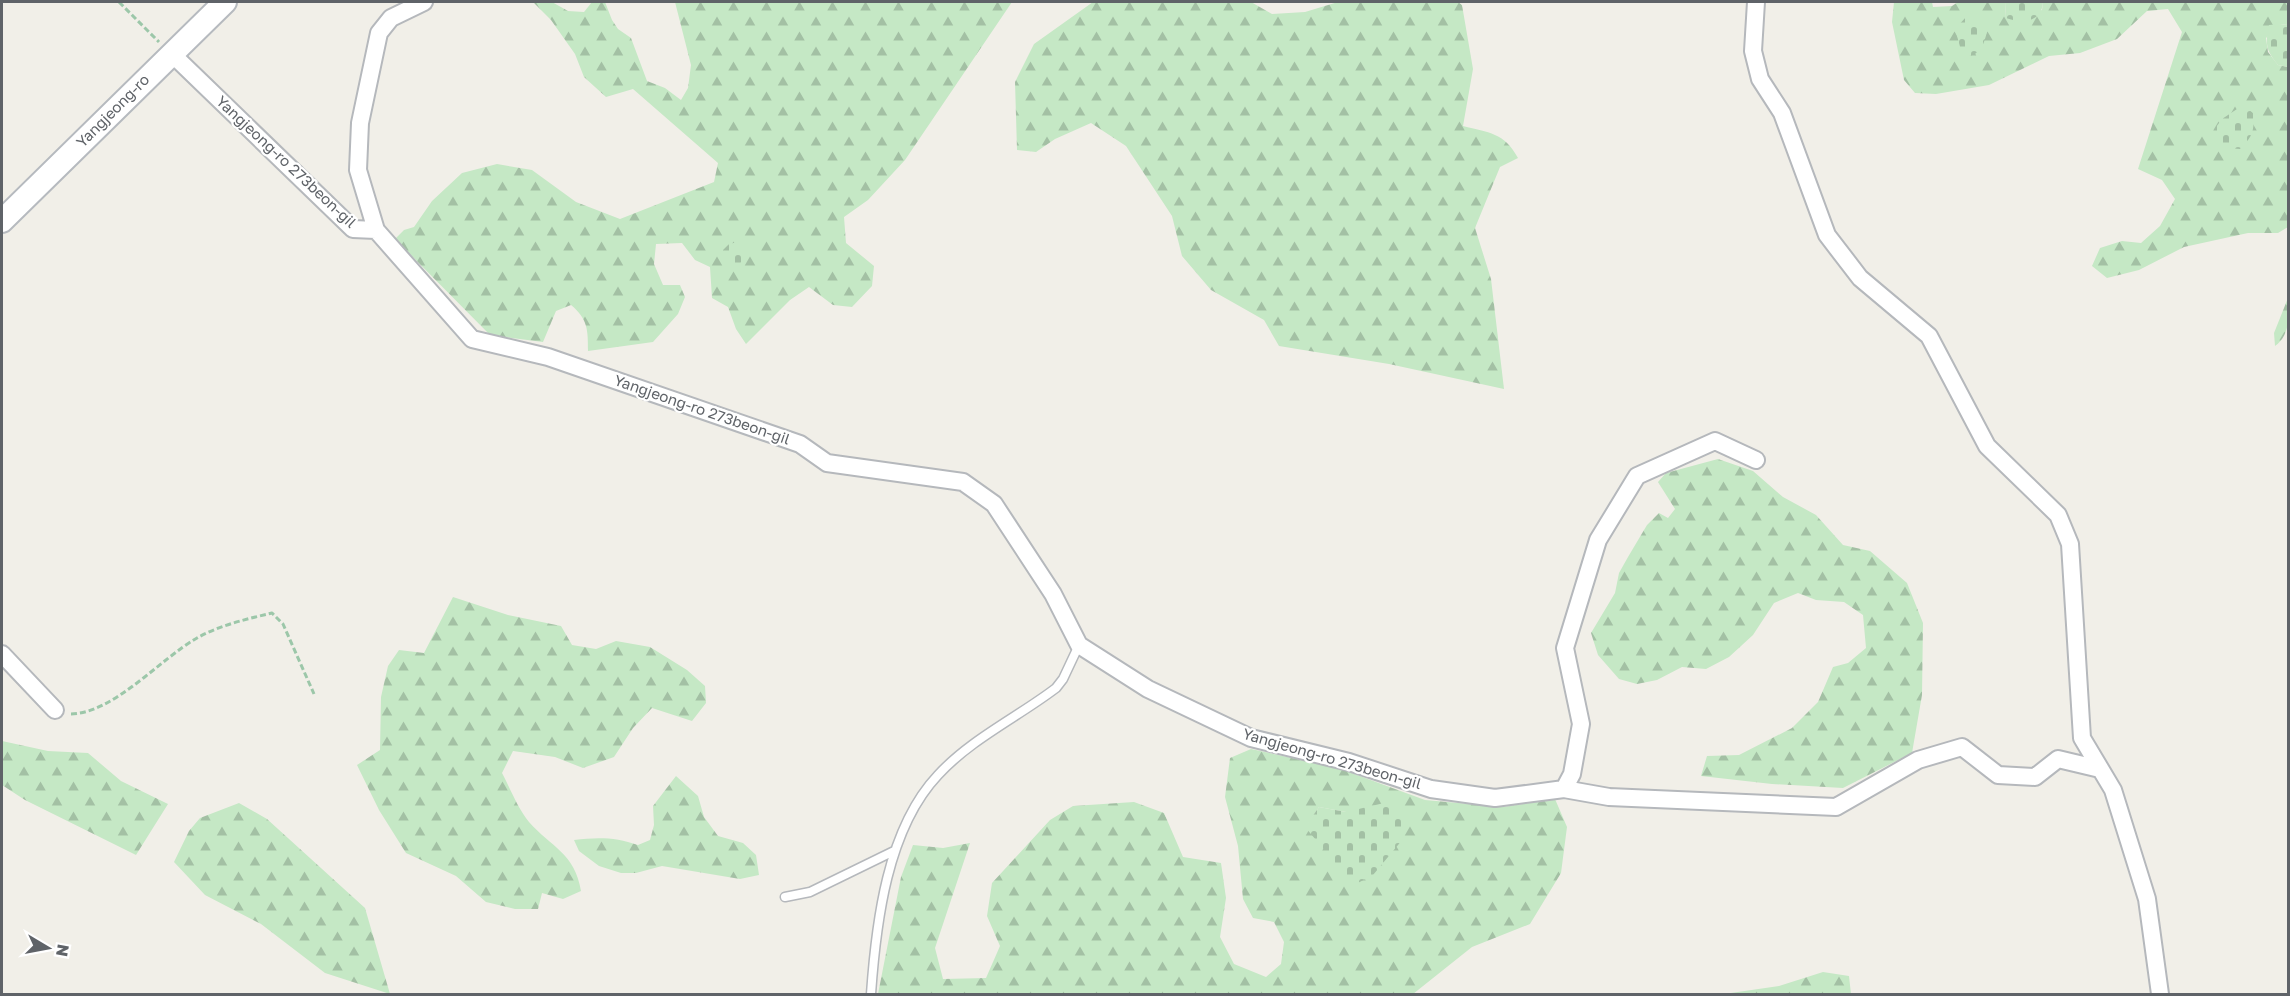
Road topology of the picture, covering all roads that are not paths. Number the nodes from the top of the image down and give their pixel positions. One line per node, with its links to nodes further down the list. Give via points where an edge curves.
1 (225, 2): 4 (main road, Yangjeong-ro)
2 (424, 2): 6 (street, via 391,18 379,33 360,123 358,170)
3 (1756, 2): 11 (street, via 1753,51 1760,79 1782,113 1827,235 1860,278 1929,336 1987,446 2058,515 2070,544 2082,738)
4 (171, 53): 5 (main road, Yangjeong-ro); 6 (street, Yangjeong-ro 273beon-gil, via 353,229)
5 (2, 221)
6 (376, 230): 8 (street, Yangjeong-ro 273beon-gil, via 472,339 548,357 800,444 827,463 963,482 994,504 1053,594)
7 (1756, 460): 12 (street, via 1715,441 1637,476 1598,540 1565,648 1581,724 1572,774)
8 (1079, 645): 12 (street, Yangjeong-ro 273beon-gil, via 1148,689 1251,738 1349,762 1431,789 1496,798); 13 (lane, via 1056,688 938,775 920,800)
9 (2, 654): 10 (street)
10 (55, 710)
11 (2100, 769): 12 (street, Yangjeong-ro 273beon-gil, via 2058,759 2035,777 1998,775 1962,747 1918,760 1836,807 1609,796); 16 (street, via 2113,790 2147,899)
12 (1564, 789)
13 (894, 851): 14 (lane, via 810,892); 15 (lane, via 875,946)
14 (785, 897)
15 (871, 994)
16 (2160, 994)

